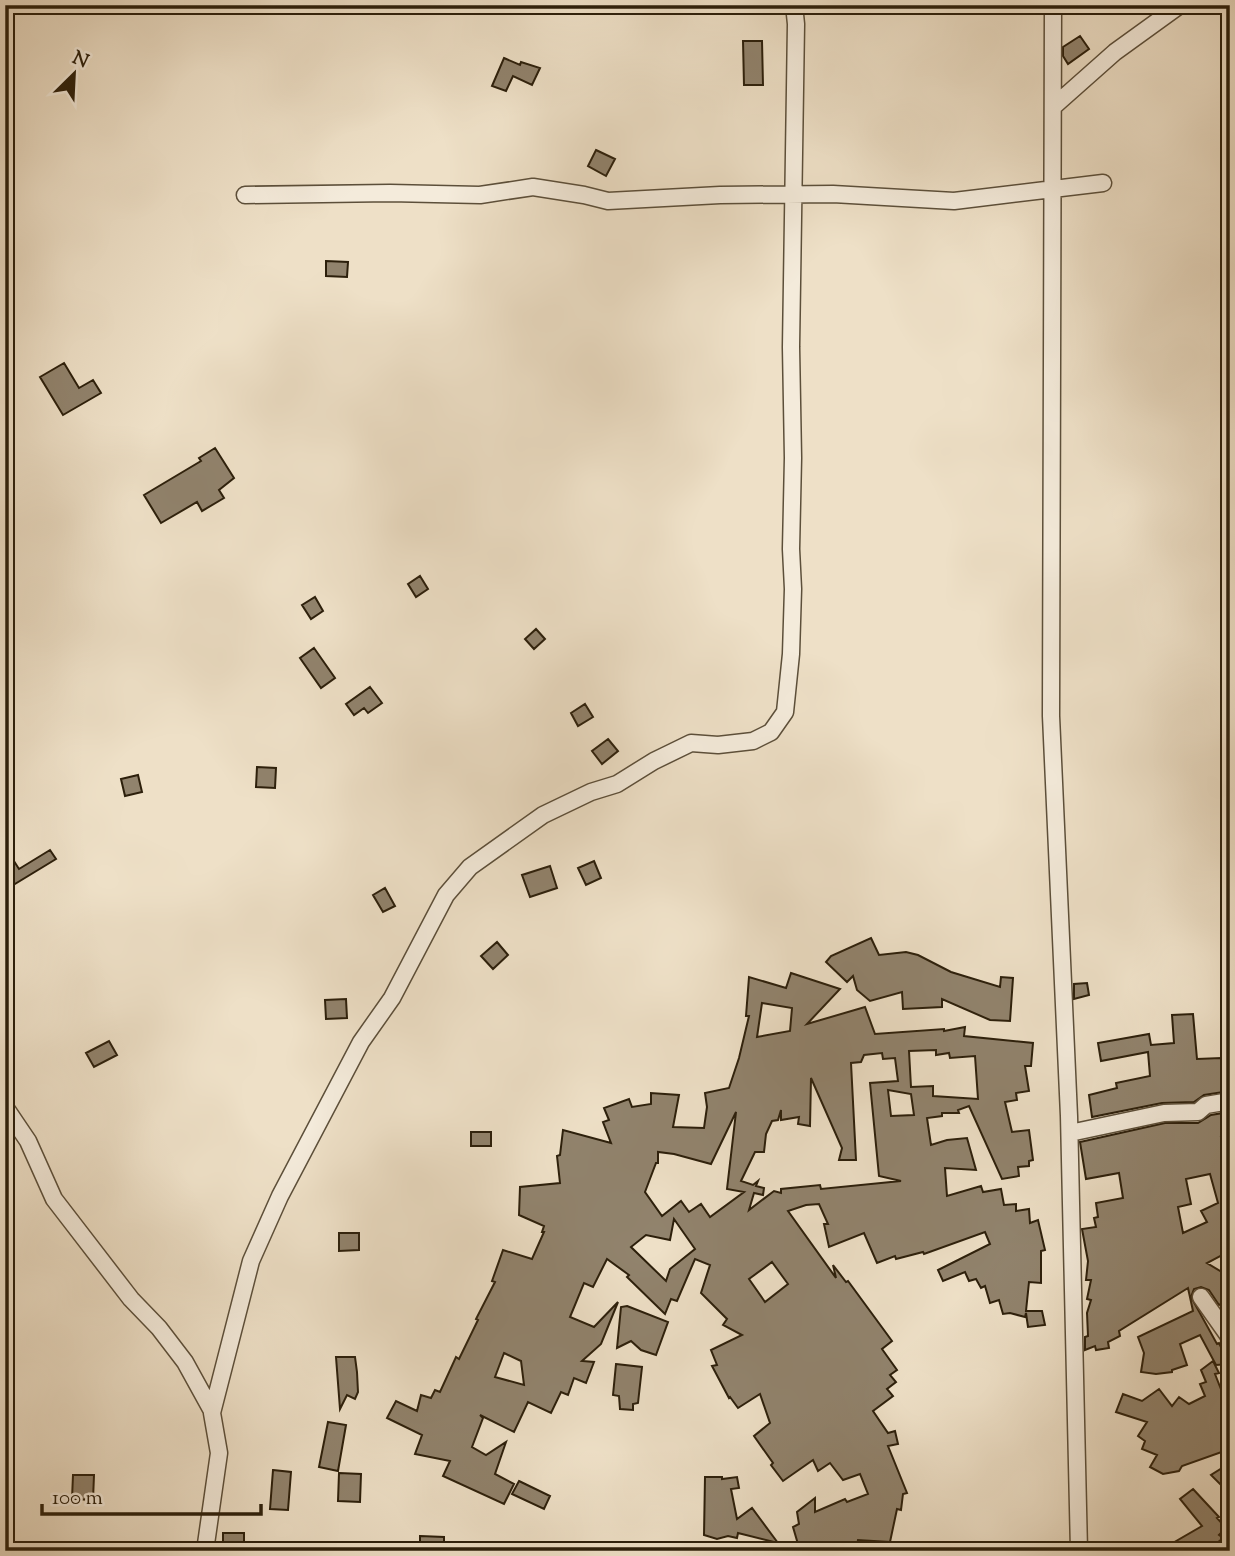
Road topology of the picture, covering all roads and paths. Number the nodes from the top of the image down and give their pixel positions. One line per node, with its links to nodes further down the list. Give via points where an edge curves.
1 (794, 5): 7 (street)
2 (1053, 5): 4 (street)
3 (1180, 5): 4 (street, via 1115,52)
4 (1053, 107): 6 (street)
5 (1103, 183): 6 (street)
6 (1053, 189): 7 (street, via 954,201); 11 (street, via 1051,716)
7 (793, 194): 8 (street, via 608,201 533,187 480,195); 14 (street, via 793,589 785,712 771,732 753,741 691,743 617,784 543,815 470,867 446,895 280,1196 251,1261)
8 (245, 195)
9 (1230, 1101): 11 (street, via 1206,1105 1198,1112 1164,1113)
10 (5, 1107): 14 (street, via 28,1141 54,1199 185,1362)
11 (1070, 1133): 16 (street)
12 (1201, 1297): 13 (street)
13 (1230, 1338)
14 (212, 1411): 15 (street, via 219,1453)
15 (205, 1551)
16 (1079, 1551)

